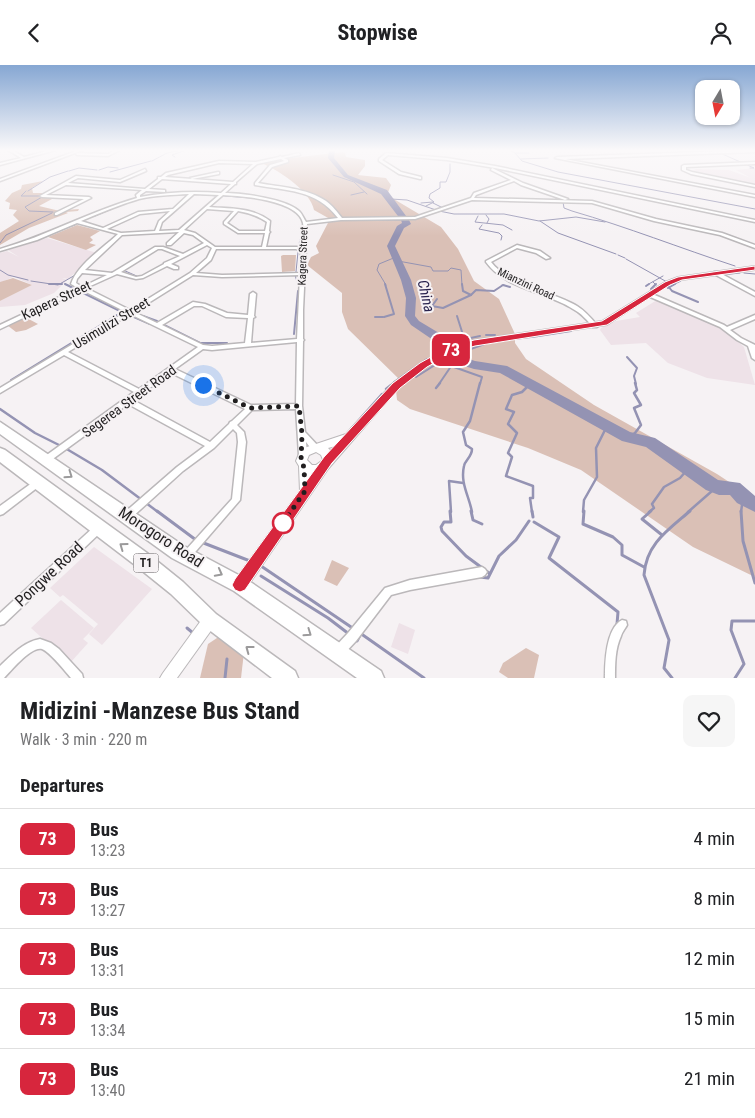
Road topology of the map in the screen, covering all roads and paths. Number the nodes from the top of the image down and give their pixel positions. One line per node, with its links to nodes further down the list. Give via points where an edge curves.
1 (76, 179): 17 (street)
2 (97, 179): 3 (street)
3 (128, 179)
4 (158, 179): 20 (street)
5 (167, 179): 14 (street)
6 (192, 179): 14 (street)
7 (211, 179): 16 (street)
8 (240, 179): 18 (street)
9 (260, 179): 32 (street, via 256,184 311,195 331,206)
10 (511, 179): 15 (street)
11 (552, 179): 33 (street)
12 (664, 179): 24 (street)
13 (718, 179): 19 (street)
14 (185, 180): 16 (street)
15 (514, 180): 26 (street, via 475,194); 27 (street)
16 (208, 181): 18 (street)
17 (66, 183): 20 (street); 31 (street, via 42,196 89,198)
18 (235, 183): 23 (street)
19 (755, 186)
20 (144, 189): 21 (street); 25 (street)
21 (169, 193): 22 (street, Kagera Street); 25 (street, Kagera Street)
22 (192, 193): 23 (street, Kagera Street); 29 (street)
23 (221, 195): 28 (street); 35 (street, Kagera Street, via 278,201 300,212)
24 (755, 196)
25 (139, 198): 34 (street, Kagera Street)
26 (472, 199): 27 (street); 32 (street, via 414,218)
27 (571, 201): 43 (street, via 596,203 645,218 721,234)
28 (207, 208): 30 (street); 38 (street)
29 (173, 210): 36 (street, via 138,213); 37 (street, via 160,222)
30 (237, 210): 39 (street, via 260,215 269,222); 39 (street, via 226,223 234,231)
31 (56, 214)
32 (341, 219): 35 (street)
33 (755, 221)
34 (79, 222): 36 (street); 47 (street, Kagera Street, via 33,241)
35 (305, 223): 46 (street, Kagera Street)
36 (103, 229): 40 (street)
37 (157, 231): 38 (street); 40 (street)
38 (182, 231): 41 (street); 42 (street, via 194,234)
39 (268, 232): 45 (street)
40 (121, 234): 53 (street)
41 (169, 244)
42 (206, 244): 44 (street); 48 (street)
43 (755, 247)
44 (214, 248): 45 (street); 56 (street, Usimulizi Street, via 209,259)
45 (264, 248): 46 (street)
46 (303, 248): 57 (street, Kagera Street)
47 (0, 250)
48 (182, 255): 50 (street); 54 (street, Kapera Street, via 156,248)
49 (548, 258): 66 (street, Mianzini Road, via 517,246 488,262 490,267 505,276 582,311)
50 (166, 264): 51 (street); 54 (street, via 141,278)
51 (176, 268)
52 (755, 268): 55 (main road)
53 (81, 271): 54 (street); 58 (street, via 72,283)
54 (115, 273): 58 (street, Kapera Street)
55 (716, 273): 59 (street); 61 (main road, via 680,278)
56 (192, 274): 57 (street); 62 (street, Usimulizi Street)
57 (302, 274): 69 (street, Kagera Street)
58 (79, 289): 62 (street); 67 (street, Kapera Street)
59 (755, 294)
60 (253, 295): 63 (street)
61 (650, 295): 66 (main road, via 618,317); 68 (street)
62 (130, 311): 65 (street); 73 (street, Usimulizi Street)
63 (252, 317): 65 (street, via 226,315 197,303); 70 (street)
64 (755, 317): 68 (street)
65 (158, 325): 71 (street)
66 (594, 326): 84 (main road, via 474,343 450,350 396,385)
67 (0, 327)
68 (728, 329): 72 (street)
69 (301, 340): 70 (street); 79 (street, Kagera Street)
70 (248, 344): 71 (street, via 212,349)
71 (202, 347): 75 (street, Segerea Street Road)
72 (753, 347): 74 (street)
73 (63, 352): 76 (street, Usimulizi Street); 77 (street)
74 (755, 358)
75 (172, 370): 77 (street, Segerea Street Road); 80 (street)
76 (0, 391)
77 (141, 393): 78 (street, Segerea Street Road)
78 (129, 401): 85 (street); 89 (street, Segerea Street Road)
79 (299, 406): 80 (street); 83 (street, Kagera Street)
80 (250, 408): 81 (street)
81 (232, 424): 85 (street); 97 (street, via 240,432 242,442 236,500)
82 (0, 427): 89 (highway, Morogoro Road / T1)
83 (302, 434): 86 (street); 88 (street, Kagera Street)
84 (348, 437): 86 (main road); 90 (main road)
85 (211, 446): 95 (street)
86 (317, 448): 88 (main road); 90 (main road, via 326,452)
87 (0, 454): 92 (highway, Morogoro Road / T1)
88 (303, 455): 91 (main road)
89 (51, 457): 95 (highway, Morogoro Road / T1, one-way to 95)
90 (326, 463): 91 (main road, via 313,470); 93 (main road)
91 (304, 467): 93 (main road)
92 (40, 482): 94 (street); 96 (highway, Morogoro Road / T1)
93 (305, 491): 99 (main road)
94 (0, 511)
95 (126, 516): 97 (highway, Morogoro Road / T1)
96 (100, 528): 100 (street, Pongwe Road); 101 (highway, Morogoro Road / T1, one-way to 96, via 177,587)
97 (186, 556): 99 (highway, Morogoro Road / T1, one-way to 99)
98 (482, 572): 103 (street, via 388,591)
99 (240, 585): 103 (highway, Morogoro Road / T1, one-way to 103)
100 (0, 620)
101 (210, 620): 106 (main road); 107 (highway, Morogoro Road / T1, one-way to 101)
102 (622, 625): 109 (street, via 614,643)
103 (337, 653): 108 (highway, Morogoro Road / T1)
104 (1, 673): 105 (street, via 33,643 42,643 49,646)
105 (78, 678)
106 (168, 678)
107 (288, 678)
108 (374, 678)
109 (610, 678)

